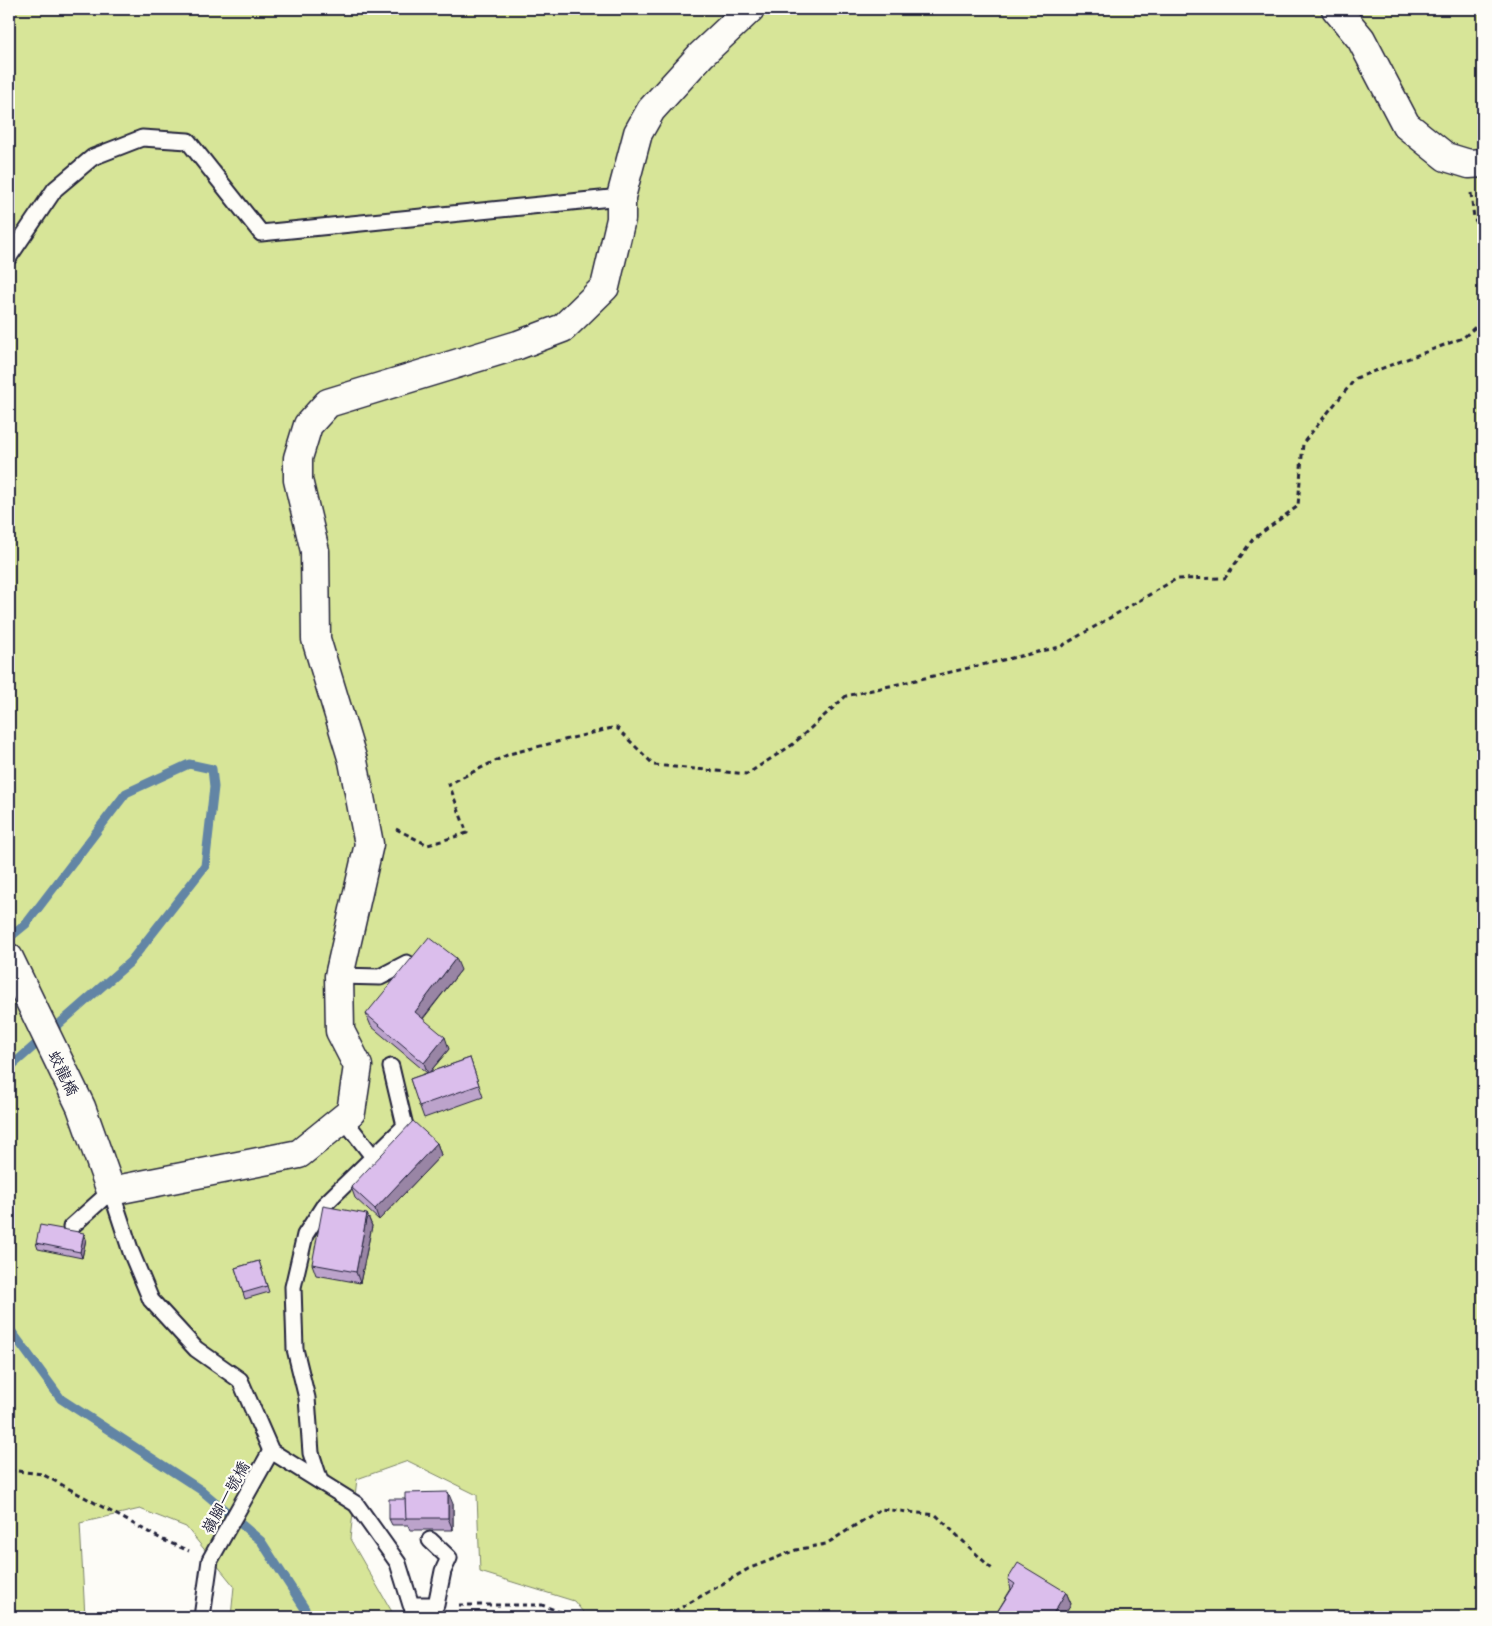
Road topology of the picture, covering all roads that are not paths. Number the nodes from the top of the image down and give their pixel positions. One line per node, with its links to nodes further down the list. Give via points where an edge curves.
1 (750, 9): 4 (street, via 701,55 651,110 638,133)
2 (1336, 9): 3 (street, via 1361,39 1406,125 1446,157)
3 (1476, 164)
4 (621, 197): 5 (lane, via 261,233 188,141 142,138 93,157 55,189); 8 (street, via 621,219 605,287 563,328 518,345 328,403 308,425 298,458 298,480 315,551 316,639 353,762 369,844)
5 (9, 257)
6 (9, 958): 9 (street, 蛟龍橋)
7 (407, 963): 8 (lane, via 380,977)
8 (339, 976): 11 (street, via 340,1031 358,1066 351,1112)
9 (16, 994): 13 (street, 蛟龍橋, via 82,1107)
10 (391, 1067): 12 (lane, via 405,1126)
11 (343, 1118): 12 (lane); 13 (street, via 299,1154)
12 (374, 1158): 16 (lane, via 325,1204 305,1235 293,1287 295,1349 307,1398 311,1453)
13 (111, 1191): 14 (lane); 15 (lane, via 151,1300 196,1349 240,1380)
14 (71, 1227)
15 (271, 1451): 16 (lane); 18 (lane, 嶺腳一號橋, via 210,1560)
16 (320, 1481): 17 (lane, via 356,1504 398,1563 412,1606 436,1606 449,1558)
17 (430, 1540)
18 (202, 1617)

